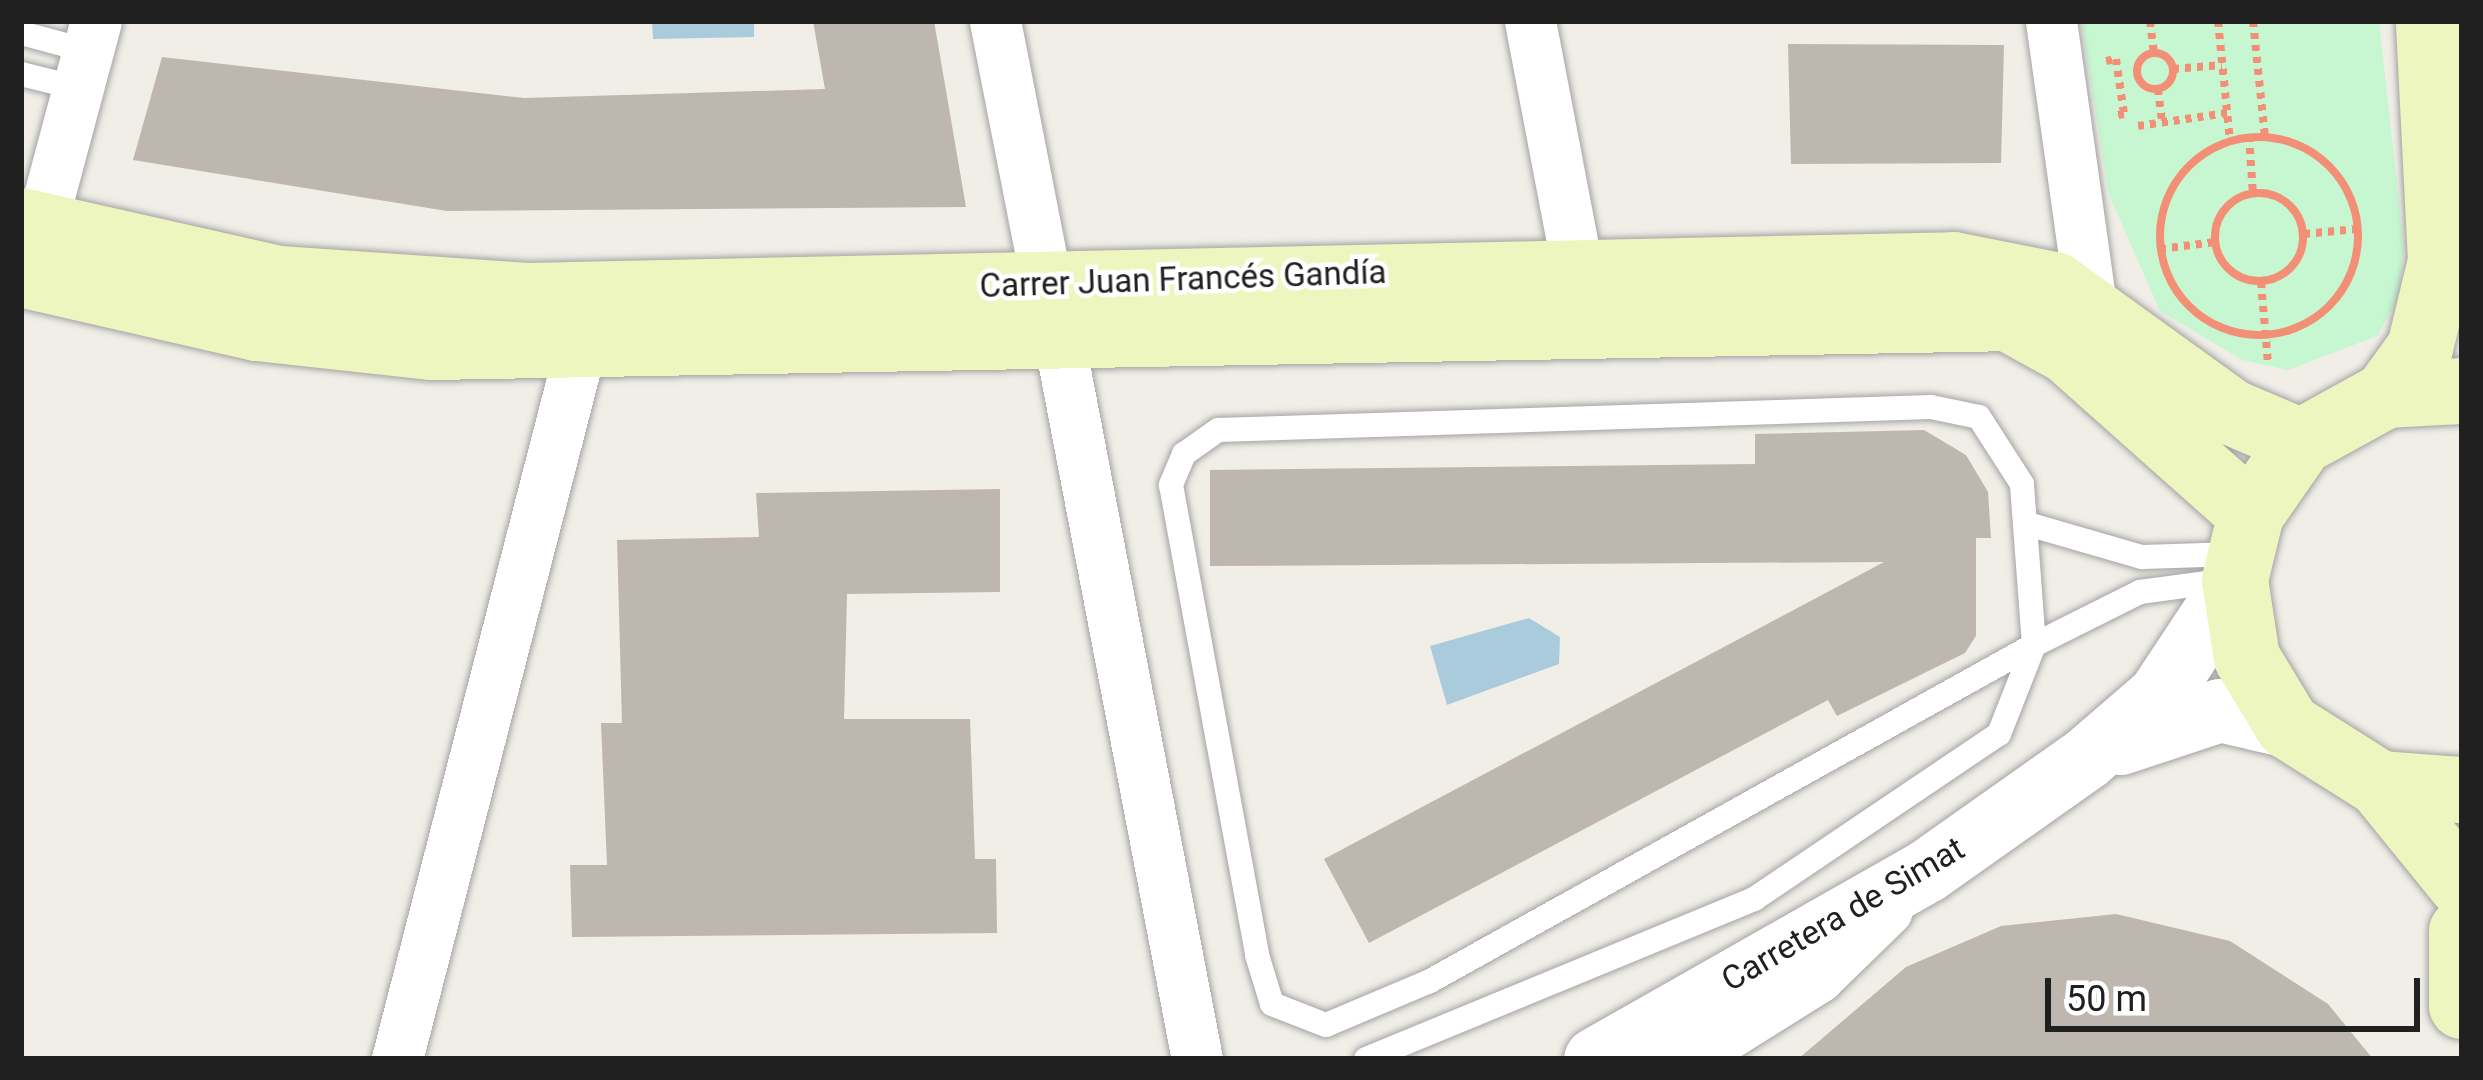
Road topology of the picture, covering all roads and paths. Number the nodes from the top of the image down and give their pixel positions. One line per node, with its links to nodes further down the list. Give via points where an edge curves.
1 (995, 21): 34 (street)
2 (1530, 21): 31 (street)
3 (2051, 21): 33 (street)
4 (2150, 21): 10 (path)
5 (2218, 21): 12 (path)
6 (2253, 21): 22 (path)
7 (2429, 21): 17 (main road)
8 (21, 33): 9 (lane)
9 (87, 53): 14 (lane); 30 (street)
10 (2154, 54): 13 (path); 15 (path, via 2137,74)
11 (2116, 59): 18 (path)
12 (2222, 65): 13 (path); 16 (path)
13 (2173, 69): 15 (path)
14 (21, 74)
15 (2158, 89): 19 (path)
16 (2227, 113): 19 (path); 23 (path)
17 (2440, 113): 24 (main road); 39 (main road, via 2440,261 2420,349)
18 (2125, 114)
19 (2162, 123): 20 (path)
20 (2138, 126)
21 (2249, 136): 22 (path); 23 (path); 25 (path)
22 (2265, 137): 26 (path, via 2313,153 2338,176)
23 (2230, 141): 29 (path, via 2171,188)
24 (2462, 184)
25 (2253, 194): 27 (path, via 2281,198); 28 (path, via 2227,207)
26 (2357, 229): 27 (path); 35 (path, via 2335,301)
27 (2303, 233): 32 (path, via 2297,261)
28 (2216, 242): 29 (path); 32 (path, via 2233,273)
29 (2160, 249): 35 (path, via 2188,306 2214,325)
30 (26, 261): 34 (main road, Carrer Juan Francés Gandía, via 372,290); 36 (main road, Carrer Juan Francés Gandía, via 343,340)
31 (1577, 267): 33 (main road, Carrer Juan Francés Gandía, via 1954,265 2024,275); 34 (main road, Carrer Juan Francés Gandía)
32 (2261, 282): 35 (path)
33 (2091, 306): 40 (main road, Carrer Juan Francés Gandía, via 2231,412)
34 (1052, 308): 36 (main road, Carrer Juan Francés Gandía); 42 (main road, Carrer Juan Francés Gandía, via 2008,318 2068,351); 53 (street)
35 (2265, 333): 37 (path)
36 (580, 349): 52 (street)
37 (2270, 383)
38 (2462, 391): 39 (main road)
39 (2386, 395): 40 (main road)
40 (2302, 442): 42 (main road)
41 (2031, 525): 42 (lane, via 2141,557); 43 (lane); 43 (lane, via 1997,436 1979,418 1931,407 1252,425 1218,430 1184,454 1171,484 1257,955 1272,1004 1297,1020 1359,1016 1430,981)
42 (2242, 549): 43 (lane); 44 (main road, via 2248,658); 45 (street, Carretera de Simat, via 2159,695)
43 (2034, 645): 54 (lane, via 1999,734 1754,899)
44 (2288, 726): 45 (street, Carretera de Simat, via 2186,714); 46 (main road)
45 (2086, 758): 48 (street, Carretera de Simat)
46 (2380, 784): 47 (main road); 49 (main road)
47 (2462, 790)
48 (1926, 871): 55 (street, Carretera de Simat); 56 (street, via 1819,977)
49 (2462, 885)
50 (2462, 931): 51 (main road)
51 (2462, 1006)
52 (398, 1059)
53 (1196, 1059)
54 (1366, 1059)
55 (1595, 1059)
56 (1687, 1059)

